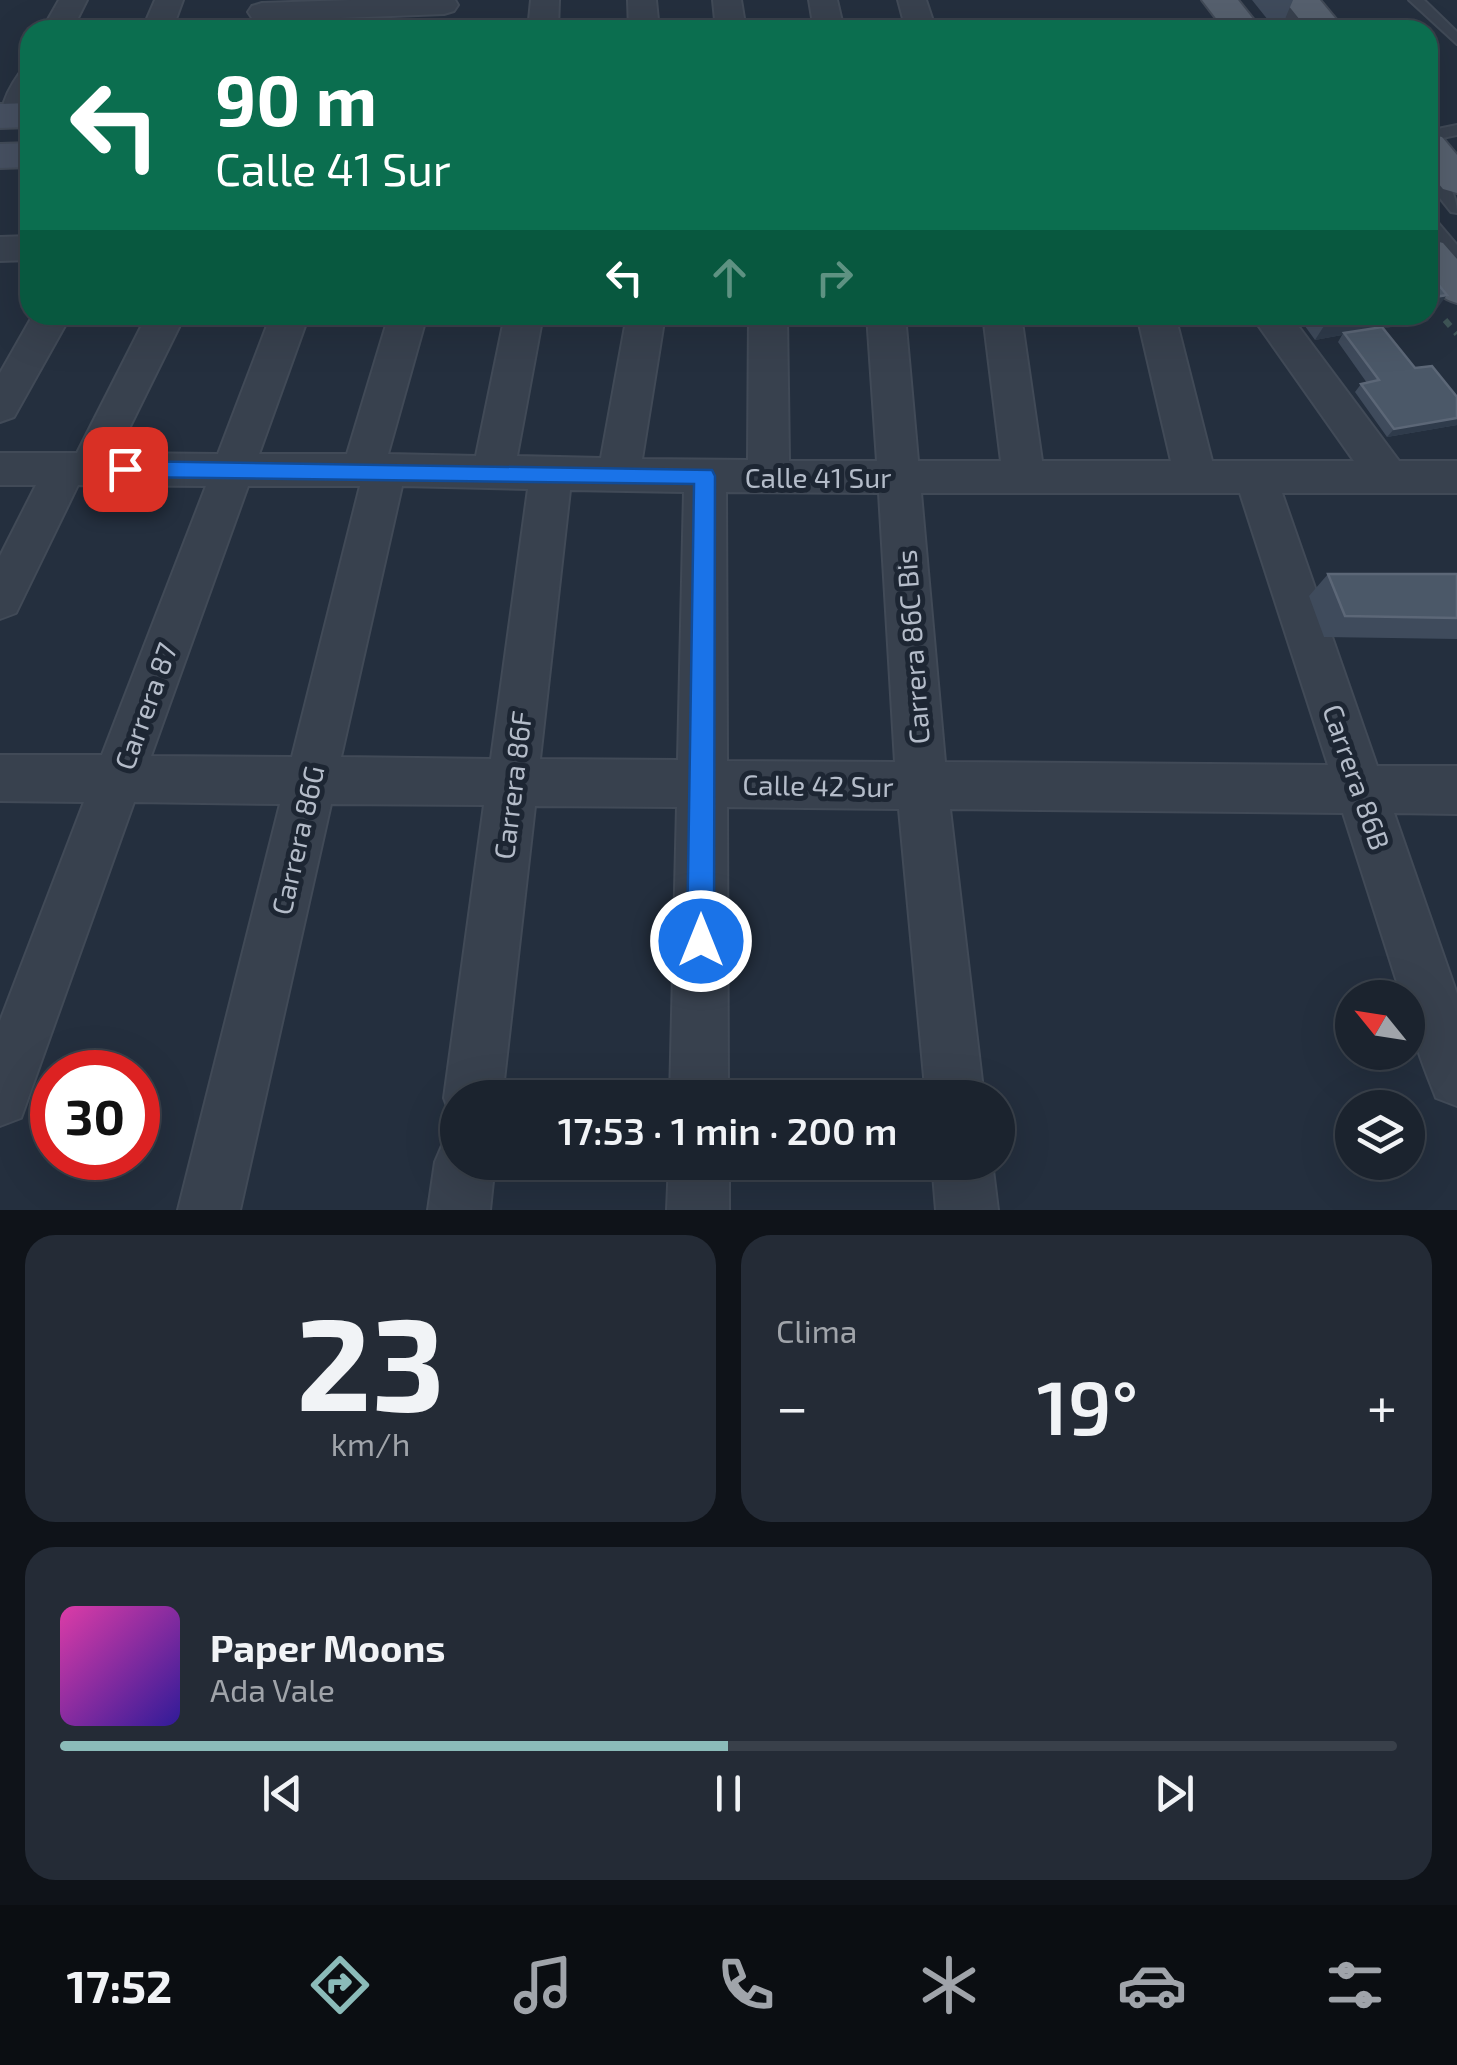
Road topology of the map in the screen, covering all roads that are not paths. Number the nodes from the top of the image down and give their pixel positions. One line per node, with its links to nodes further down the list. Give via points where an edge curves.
1 (1220, 0): 9 (main road)
2 (1236, 0): 10 (lane)
3 (1278, 0): 11 (lane)
4 (1301, 0): 12 (main road)
5 (1416, 0): 13 (lane)
6 (443, 12): 8 (street)
7 (261, 14): 8 (street)
8 (345, 20)
9 (1236, 20)
10 (1253, 20)
11 (1295, 20)
12 (1318, 20)
13 (1436, 20)
14 (1438, 21): 15 (lane)
15 (1457, 40)
16 (1438, 158): 17 (main road)
17 (1457, 180)
18 (1438, 185): 19 (lane)
19 (1457, 208)
20 (1438, 234): 21 (lane)
21 (1457, 256)
22 (1438, 264): 23 (main road)
23 (1457, 288)
24 (46, 325): 35 (street)
25 (160, 325): 37 (street)
26 (286, 325): 38 (street, Carrera 87)
27 (406, 325): 39 (street, Carrera 86G)
28 (522, 325): 40 (street)
29 (644, 325): 42 (street)
30 (768, 325): 44 (street)
31 (887, 325): 45 (street, Carrera 86C Bis)
32 (1003, 325): 46 (street)
33 (1158, 325): 47 (street)
34 (1277, 325): 49 (street)
35 (0, 406)
36 (0, 468): 37 (street, Calle 41 Sur)
37 (77, 469): 38 (street, Calle 41 Sur); 51 (street)
38 (233, 470): 39 (street, Calle 41 Sur); 53 (street, Carrera 87)
39 (374, 470): 40 (street, Calle 41 Sur); 54 (street, Carrera 86G)
40 (493, 472): 41 (street, Calle 41 Sur)
41 (551, 473): 42 (street, Calle 41 Sur); 55 (street, Carrera 86F)
42 (619, 474): 43 (street, Calle 41 Sur)
43 (705, 476): 44 (street, Calle 41 Sur); 56 (street)
44 (769, 477): 45 (street, Calle 41 Sur)
45 (899, 477): 46 (street, Calle 41 Sur); 57 (street, Carrera 86C Bis)
46 (1024, 477): 47 (street, Calle 41 Sur)
47 (1195, 477): 48 (street, Calle 41 Sur)
48 (1256, 477): 49 (street, Calle 41 Sur); 58 (street, Carrera 86B)
49 (1388, 477): 50 (street, Calle 41 Sur)
50 (1457, 477)
51 (0, 600)
52 (0, 778): 53 (street, Calle 42 Sur)
53 (118, 780): 54 (street, Calle 42 Sur); 64 (street, Carrera 87)
54 (311, 781): 55 (street, Calle 42 Sur); 68 (street, Carrera 86G)
55 (512, 782): 56 (street, Calle 42 Sur); 61 (street, Carrera 86F)
56 (702, 784): 57 (street, Calle 42 Sur); 62 (street)
57 (922, 786): 58 (street, Calle 42 Sur); 63 (street, Carrera 86C Bis)
58 (1361, 790): 59 (street, Calle 42 Sur); 60 (street, Carrera 86B)
59 (1457, 790)
60 (1457, 1077)
61 (475, 1080)
62 (699, 1080)
63 (953, 1080)
64 (0, 1097)
65 (462, 1180): 69 (street)
66 (698, 1180): 70 (street)
67 (964, 1180): 71 (street)
68 (208, 1210)
69 (458, 1210)
70 (698, 1210)
71 (967, 1210)

